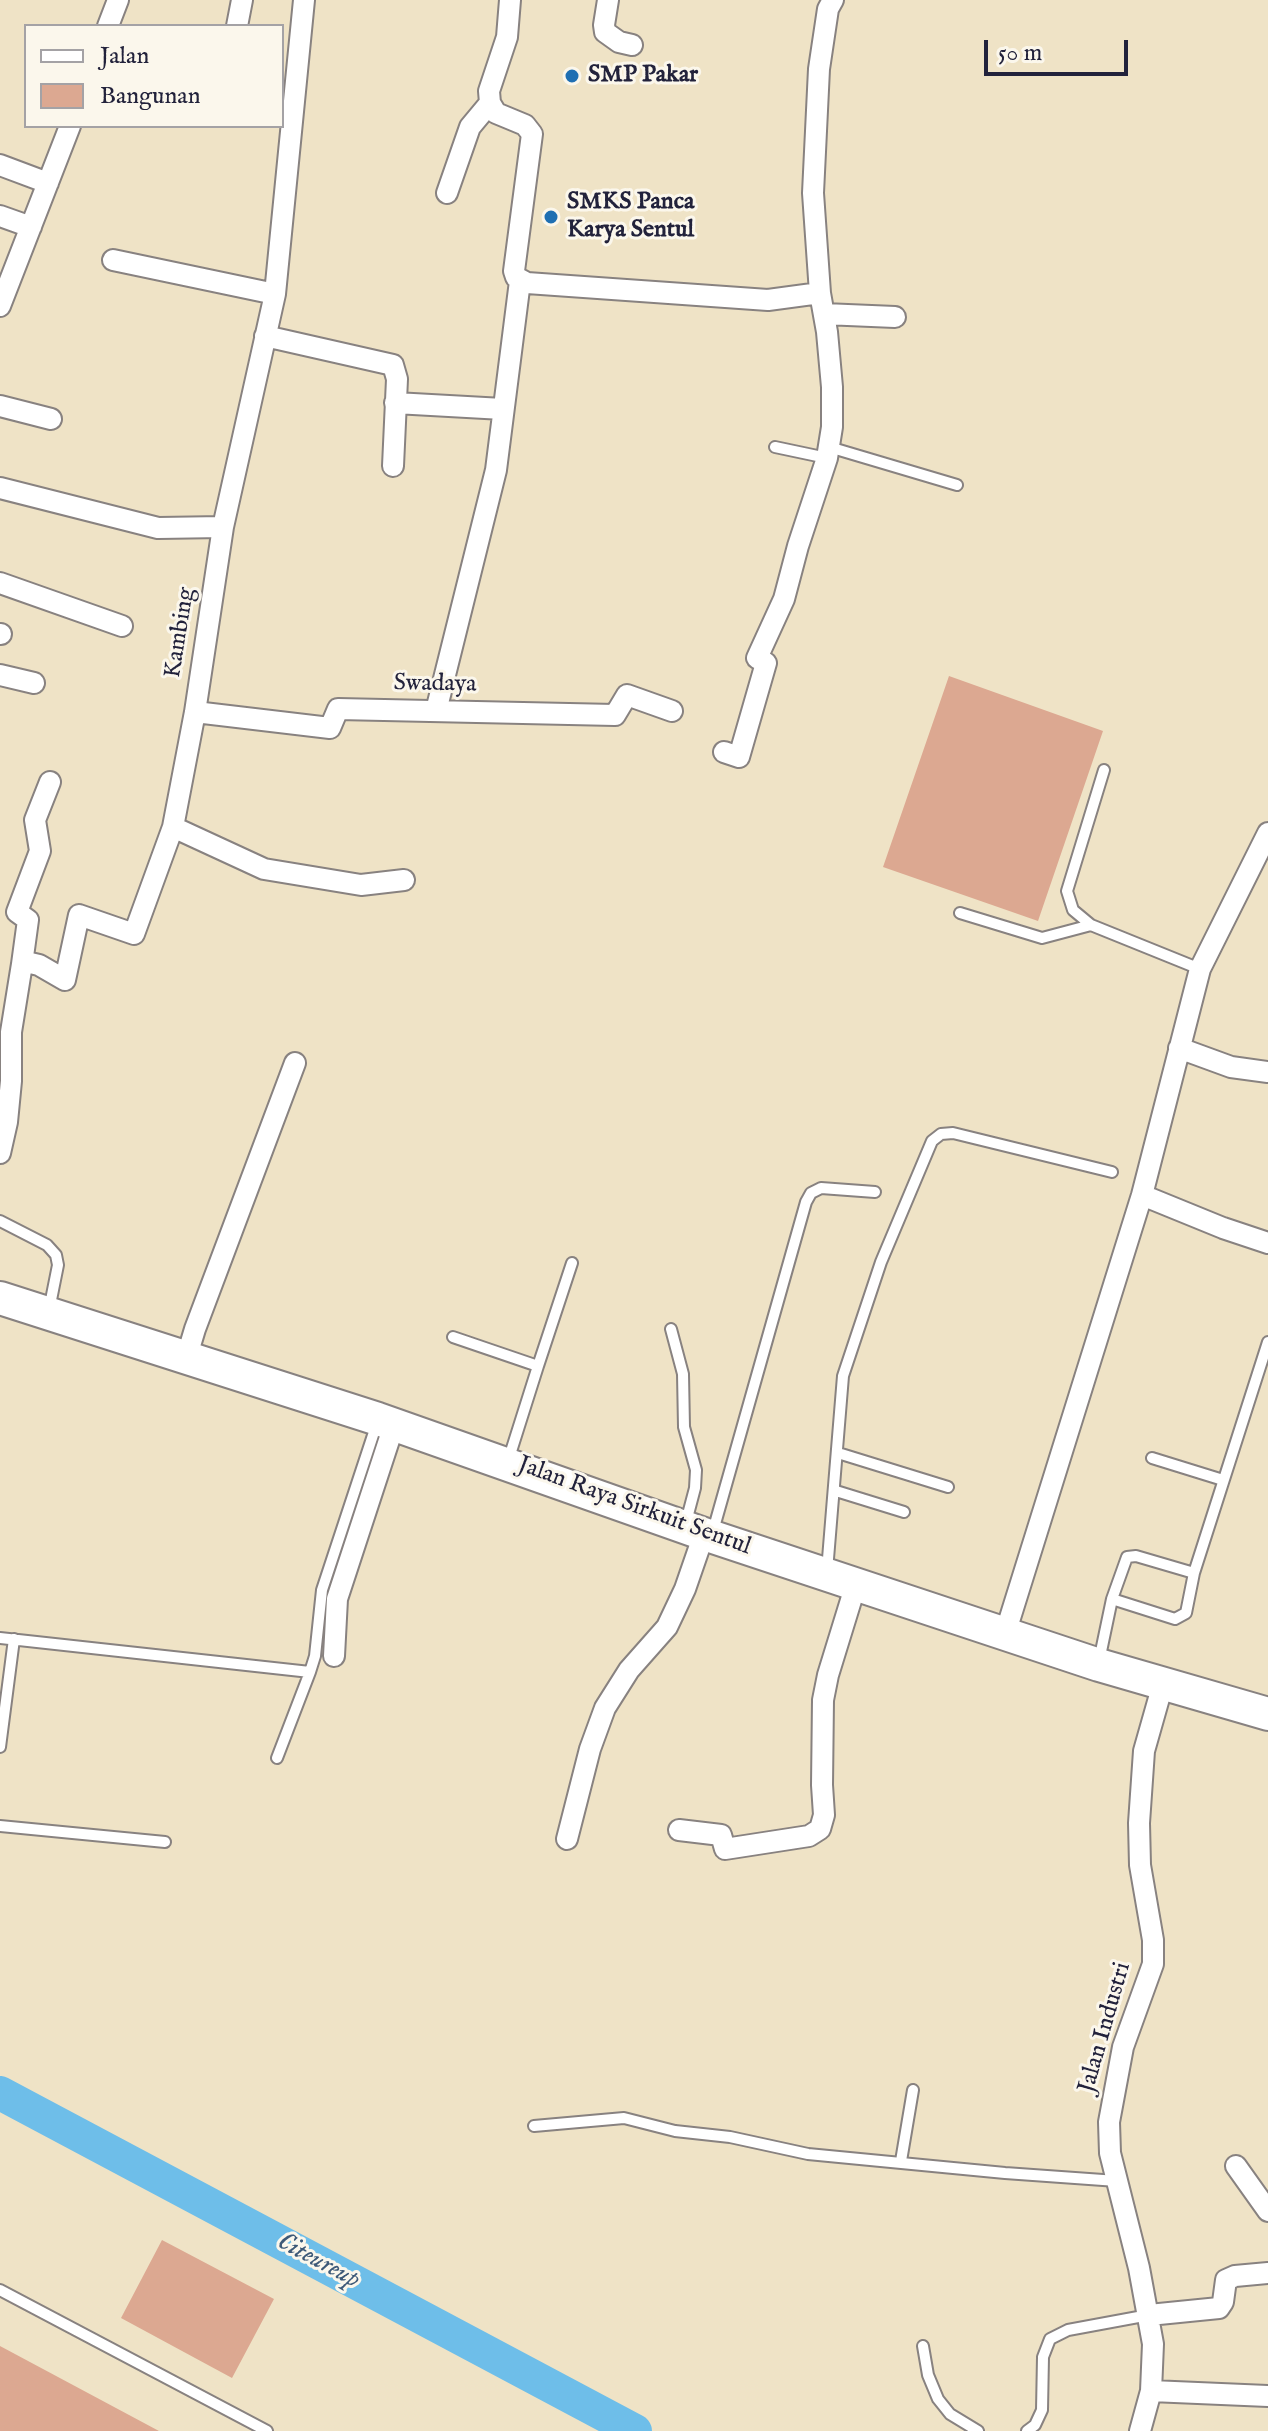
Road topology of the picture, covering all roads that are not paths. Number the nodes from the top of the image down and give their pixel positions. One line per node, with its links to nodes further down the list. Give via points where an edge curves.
1 (118, 0): 7 (street)
2 (242, 0): 8 (street)
3 (304, 0): 20 (street, Kambing)
4 (510, 0): 10 (street, via 507,37 490,83)
5 (608, 0): 9 (street, via 605,32)
6 (833, 0): 19 (street, via 819,69 813,193)
7 (109, 24)
8 (237, 24)
9 (632, 45)
10 (490, 103): 14 (street, via 470,127); 18 (street, via 496,113 525,125 532,134 514,271)
11 (69, 128): 13 (street)
12 (0, 165): 13 (street)
13 (48, 183): 16 (street)
14 (447, 193)
15 (0, 216): 16 (street)
16 (31, 227): 21 (street)
17 (113, 260): 20 (street)
18 (520, 281): 19 (street, via 768,300); 27 (street)
19 (820, 293): 22 (street)
20 (275, 294): 24 (street, Kambing)
21 (0, 306)
22 (824, 314): 23 (street); 30 (street, via 832,387)
23 (895, 317)
24 (265, 336): 25 (street, via 389,363 397,379); 34 (street, Kambing)
25 (395, 403): 27 (street); 31 (street)
26 (0, 406): 28 (street)
27 (503, 409): 39 (street, via 496,470)
28 (51, 419)
29 (775, 447): 30 (lane)
30 (828, 452): 32 (lane); 42 (street, via 784,599 757,658 766,663 739,757)
31 (393, 466)
32 (957, 485)
33 (0, 488): 34 (street, via 158,528)
34 (223, 527): 41 (street, Kambing)
35 (0, 583): 36 (street)
36 (122, 626)
37 (0, 675): 38 (street)
38 (34, 683)
39 (436, 711): 40 (street, Swadaya, via 615,715 627,695); 41 (street, Swadaya, via 338,709 330,728)
40 (672, 711)
41 (195, 712): 45 (street, Kambing)
42 (724, 752)
43 (1104, 770): 49 (lane, via 1067,891 1070,906)
44 (50, 782): 50 (street, via 35,820 40,851 17,912 28,920)
45 (173, 827): 47 (street, via 264,869 361,885); 50 (street, Kambing, via 134,934 79,915 65,980 39,965)
46 (1268, 833): 51 (street)
47 (404, 880)
48 (960, 913): 49 (lane, via 1042,938)
49 (1091, 925): 51 (lane)
50 (22, 964): 55 (street)
51 (1200, 969): 52 (street)
52 (1179, 1048): 54 (street, via 1231,1067); 58 (street)
53 (295, 1063): 67 (street)
54 (1268, 1072)
55 (0, 1153)
56 (1112, 1172): 70 (lane, via 959,1134 937,1136 881,1262 846,1366)
57 (875, 1192): 77 (lane, via 821,1188 806,1202)
58 (1142, 1195): 60 (street); 81 (street)
59 (0, 1221): 63 (lane, via 56,1255)
60 (1268, 1243)
61 (572, 1263): 68 (lane)
62 (0, 1298): 63 (main road, Jalan Raya Sirkuit Sentul)
63 (48, 1314): 67 (main road, Jalan Raya Sirkuit Sentul)
64 (671, 1329): 77 (lane, via 683,1374 684,1427 696,1470)
65 (453, 1337): 68 (lane)
66 (1268, 1342): 73 (lane)
67 (186, 1359): 69 (main road, Jalan Raya Sirkuit Sentul)
68 (538, 1366): 72 (lane)
69 (386, 1422): 72 (main road, Jalan Raya Sirkuit Sentul); 84 (street, via 337,1599); 86 (lane, via 322,1590)
70 (838, 1453): 74 (lane); 75 (lane)
71 (1152, 1458): 73 (lane)
72 (508, 1463): 77 (main road, Jalan Raya Sirkuit Sentul)
73 (1223, 1480): 78 (lane)
74 (948, 1487)
75 (836, 1491): 76 (lane); 79 (lane)
76 (904, 1512)
77 (700, 1532): 79 (main road, Jalan Raya Sirkuit Sentul); 93 (street, via 685,1589 667,1627 629,1670 605,1708)
78 (1194, 1573): 80 (lane, via 1130,1556); 80 (lane, via 1186,1613 1179,1619)
79 (841, 1579): 81 (main road, Jalan Raya Sirkuit Sentul); 92 (street, via 825,1686 820,1829 809,1836 725,1849 721,1835)
80 (1112, 1599): 85 (lane)
81 (1005, 1634): 85 (main road, Jalan Raya Sirkuit Sentul)
82 (0, 1638): 83 (lane)
83 (14, 1639): 86 (lane); 89 (lane)
84 (334, 1656)
85 (1099, 1665): 87 (main road, Jalan Raya Sirkuit Sentul)
86 (310, 1672): 90 (lane)
87 (1163, 1684): 88 (main road, Jalan Raya Sirkuit Sentul); 99 (street, Jalan Industri, via 1144,1751 1140,1810 1139,1855 1153,1964 1123,2047 1109,2113)
88 (1268, 1714)
89 (0, 1747)
90 (277, 1758)
91 (0, 1826): 94 (lane)
92 (679, 1830)
93 (567, 1839)
94 (165, 1842)
95 (913, 2090): 97 (lane)
96 (534, 2126): 97 (lane, via 624,2118 808,2154)
97 (901, 2161): 99 (lane)
98 (1236, 2166): 100 (street)
99 (1117, 2181): 103 (street, Jalan Industri)
100 (1268, 2211)
101 (1268, 2273): 103 (street, via 1226,2280 1219,2308)
102 (0, 2290): 107 (lane)
103 (1149, 2315): 105 (street, Jalan Industri); 109 (lane, via 1068,2330 1050,2339 1043,2357 1042,2410)
104 (923, 2346): 108 (lane, via 938,2399 950,2414)
105 (1151, 2391): 106 (street); 110 (street, Jalan Industri)
106 (1268, 2396)
107 (267, 2431)
108 (978, 2431)
109 (1027, 2431)
110 (1140, 2431)

